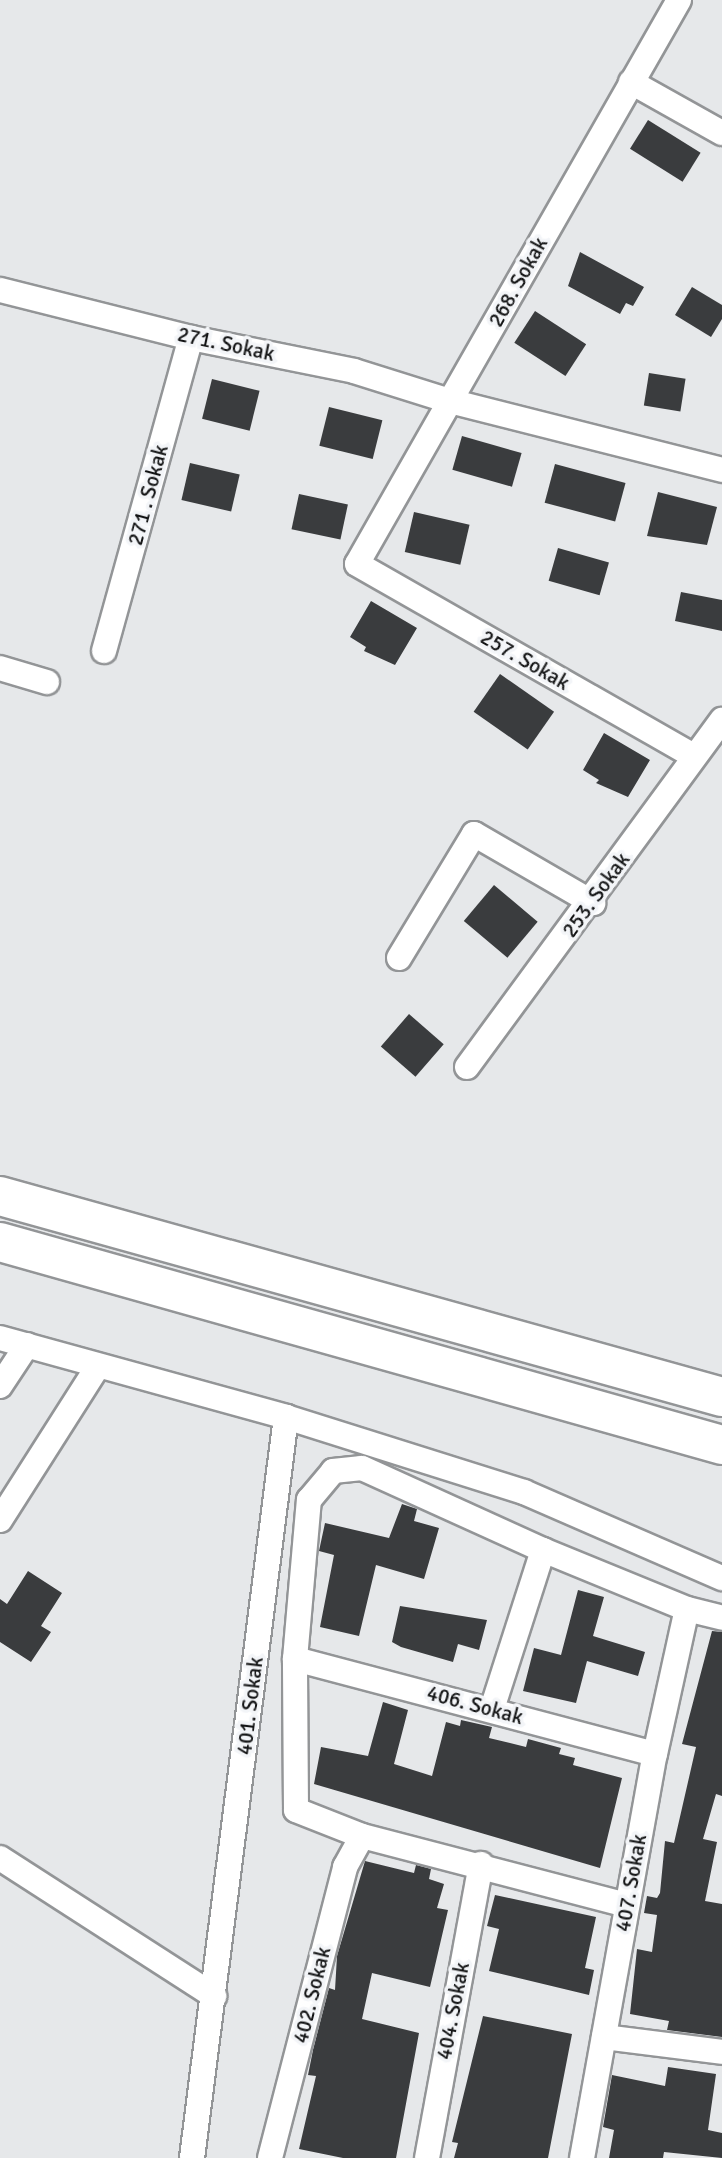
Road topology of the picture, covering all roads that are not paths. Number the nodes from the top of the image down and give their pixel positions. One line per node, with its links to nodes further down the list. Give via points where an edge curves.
1 (679, 0): 2 (street, 268. Sokak)
2 (631, 82): 3 (street); 6 (street, 268. Sokak)
3 (722, 133)
4 (0, 290): 5 (street, 271. Sokak)
5 (191, 338): 6 (street, 271. Sokak, via 354,370); 9 (street, 271 . Sokak)
6 (450, 401): 7 (street, 271. Sokak); 8 (street, 268. Sokak)
7 (722, 470)
8 (357, 564): 13 (street, 257. Sokak)
9 (104, 651)
10 (0, 668): 11 (street)
11 (47, 682)
12 (722, 720): 13 (street, 253. Sokak)
13 (692, 756): 14 (street, 253. Sokak)
14 (593, 903): 15 (street, via 474,834); 16 (street, 253. Sokak)
15 (399, 958)
16 (467, 1067)
17 (0, 1196): 23 (highway)
18 (0, 1242): 25 (highway)
19 (0, 1338): 20 (street)
20 (27, 1345): 21 (street); 22 (street)
21 (98, 1366): 24 (street); 26 (street)
22 (0, 1386)
23 (722, 1397)
24 (286, 1417): 28 (street, via 524,1492); 38 (street, 401. Sokak)
25 (722, 1445)
26 (0, 1520)
27 (543, 1550): 29 (street); 31 (street, via 362,1468 333,1471 309,1500); 32 (street)
28 (722, 1578)
29 (687, 1609): 30 (street); 33 (street, 407. Sokak)
30 (722, 1618)
31 (295, 1659): 32 (street, 406. Sokak); 34 (street, via 296,1810)
32 (492, 1709): 33 (street, 406. Sokak)
33 (655, 1754): 37 (street, 407. Sokak)
34 (362, 1836): 36 (street); 42 (street, 402. Sokak, via 345,1867)
35 (0, 1858): 38 (street)
36 (481, 1864): 37 (street); 43 (street, 404. Sokak)
37 (627, 1905): 39 (street, 407. Sokak)
38 (214, 1996): 41 (street, 401. Sokak)
39 (604, 2037): 40 (street); 44 (street, 407. Sokak)
40 (722, 2052)
41 (192, 2158)
42 (270, 2158)
43 (428, 2158)
44 (582, 2158)

